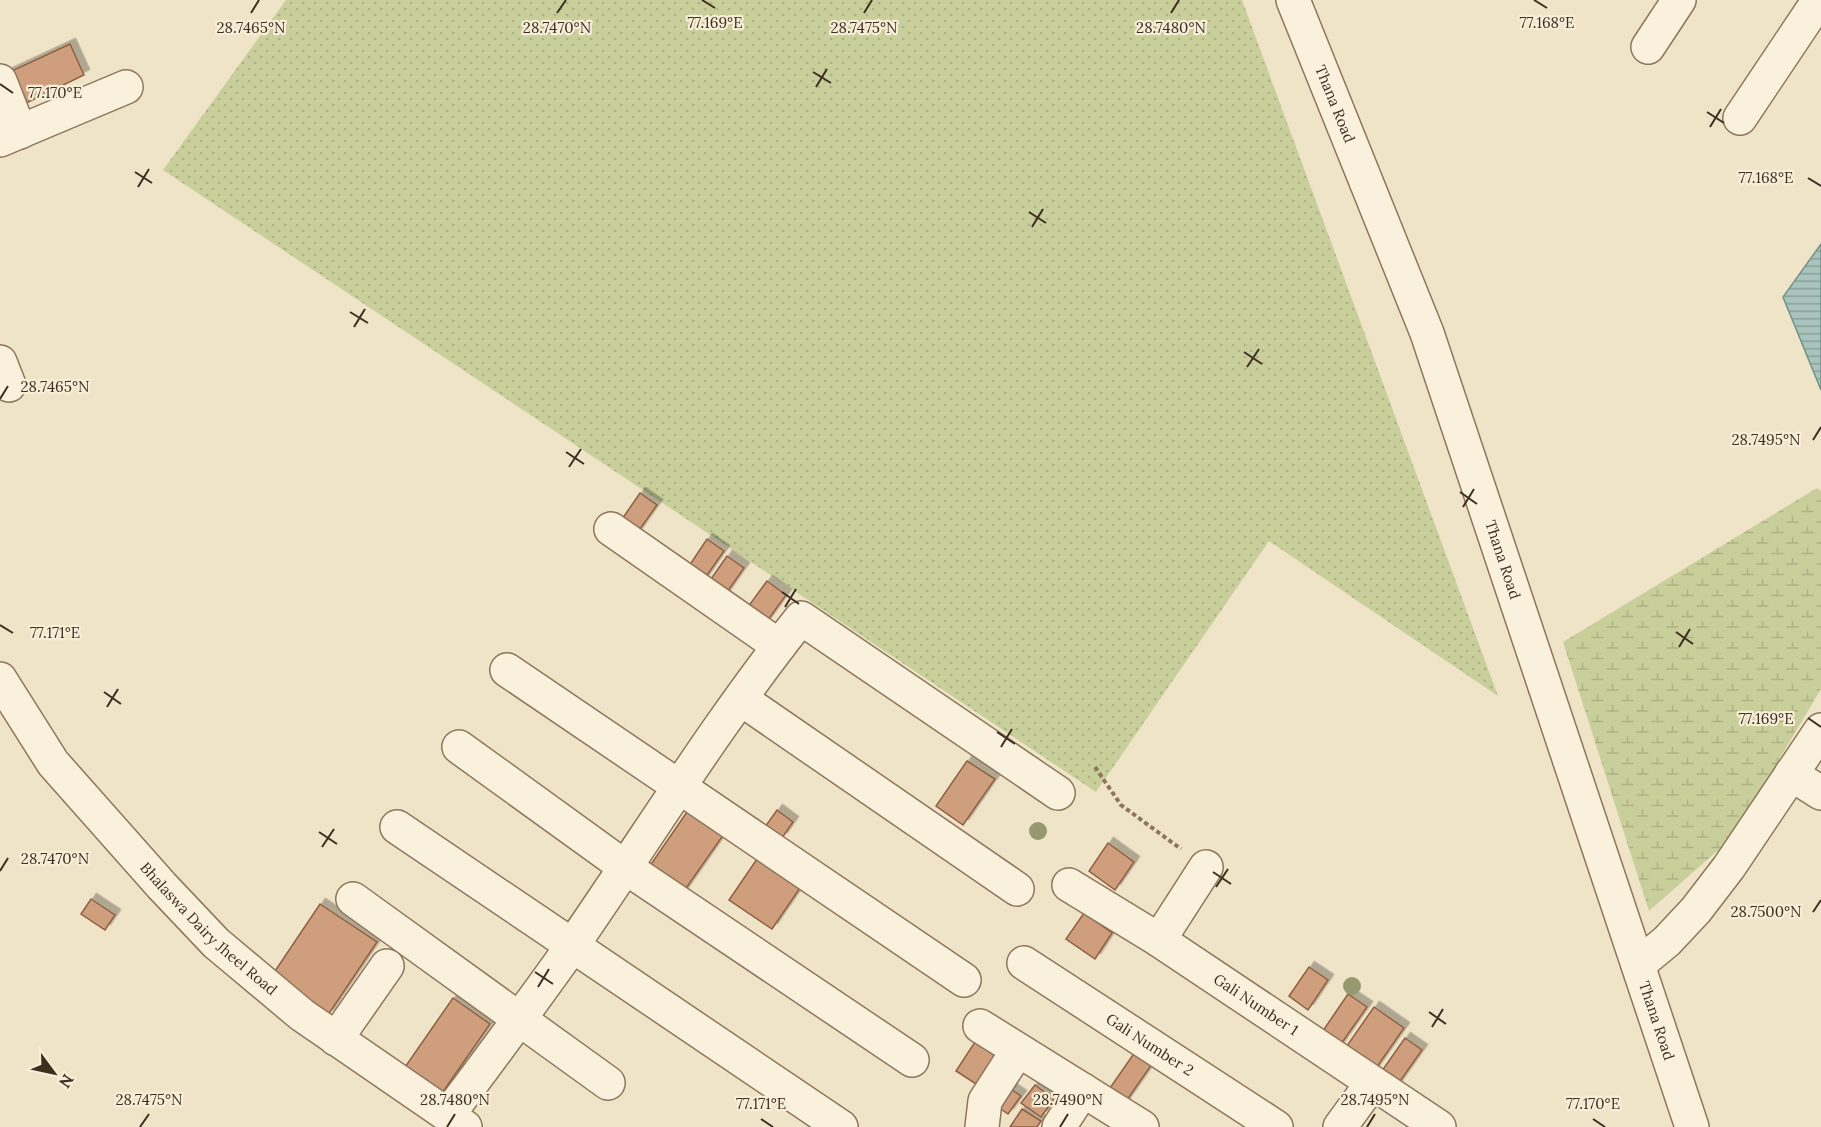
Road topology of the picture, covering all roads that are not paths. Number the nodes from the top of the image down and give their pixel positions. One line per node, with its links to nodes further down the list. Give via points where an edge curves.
1 (1293, 0): 29 (street, Thana Road, via 1427,333)
2 (1679, 0): 4 (street)
3 (1819, 0): 7 (street)
4 (1648, 47)
5 (0, 81): 8 (street)
6 (126, 87): 8 (street)
7 (1740, 118)
8 (10, 136)
9 (611, 530): 10 (street)
10 (779, 646): 13 (street); 18 (street, via 801,618)
11 (507, 670): 17 (street)
12 (0, 679): 34 (street, Bhalaswa Dairy Jheel Road, via 53,763 162,886 216,943)
13 (741, 699): 17 (street); 24 (street)
14 (1821, 730): 16 (street)
15 (459, 747): 21 (street)
16 (1791, 774): 19 (street); 29 (street, via 1696,910)
17 (678, 787): 21 (street); 31 (street)
18 (1058, 793)
19 (1821, 793)
20 (397, 827): 27 (street)
21 (625, 867): 27 (street); 36 (street)
22 (1206, 867): 26 (street)
23 (1069, 885): 26 (street, Gali Number 1)
24 (1017, 889)
25 (353, 899): 32 (street)
26 (1159, 940): 38 (street, Gali Number 1)
27 (572, 946): 32 (street); 42 (street)
28 (1024, 963): 45 (street, Gali Number 2)
29 (1638, 965): 48 (street, Thana Road)
30 (387, 966): 34 (street)
31 (964, 980)
32 (519, 1019): 37 (street); 41 (street)
33 (980, 1026): 35 (street)
34 (336, 1039): 41 (street, Bhalaswa Dairy Jheel Road)
35 (1018, 1050): 39 (street); 40 (street)
36 (912, 1060)
37 (608, 1083)
38 (1372, 1083): 46 (street); 47 (street, Gali Number 1)
39 (1083, 1090): 43 (street); 44 (street)
40 (984, 1114)
41 (457, 1121)
42 (841, 1127)
43 (1059, 1127)
44 (1142, 1127)
45 (1276, 1127)
46 (1340, 1127)
47 (1439, 1127)
48 (1692, 1127)

